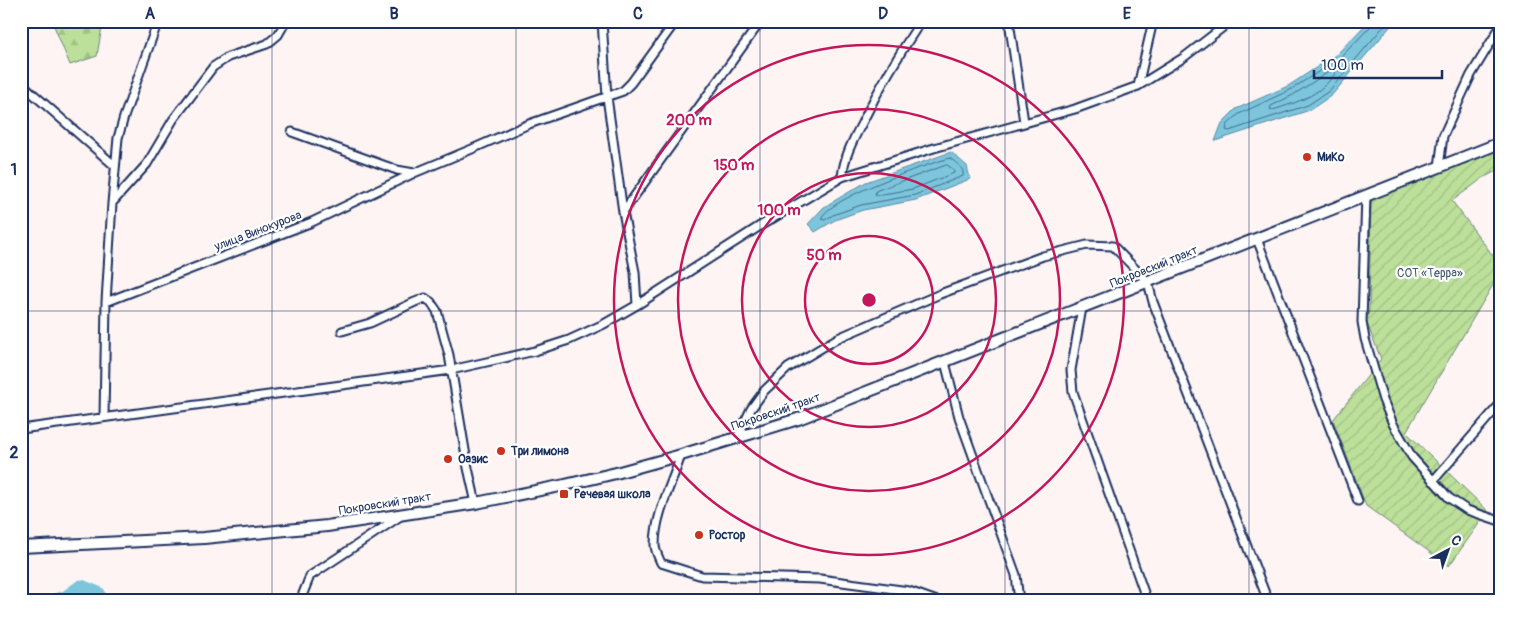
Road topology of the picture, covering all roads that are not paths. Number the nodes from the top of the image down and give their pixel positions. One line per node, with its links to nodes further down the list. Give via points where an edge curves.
1 (158, 21): 17 (street, via 124,117)
2 (286, 21): 22 (street, via 278,35 266,44 228,57 213,67 173,120 147,164)
3 (602, 21): 13 (street)
4 (676, 21): 13 (street, улица Винокурова, via 631,84)
5 (762, 21): 23 (street)
6 (921, 21): 20 (street, via 868,111 843,163)
7 (1009, 21): 14 (street)
8 (1153, 21): 12 (street)
9 (1231, 21): 12 (street, via 1183,58)
10 (1500, 27): 18 (street, via 1471,75 1443,136)
11 (21, 82): 17 (street)
12 (1138, 86): 14 (street, via 1075,109)
13 (607, 97): 19 (street, улица Винокурова, via 528,124); 23 (street)
14 (1024, 122): 20 (street)
15 (292, 132): 19 (street)
16 (1500, 144): 18 (main road, Покровский тракт)
17 (115, 166): 22 (street)
18 (1439, 167): 21 (main road, Покровский тракт)
19 (414, 173): 26 (street, улица Винокурова, via 312,222)
20 (842, 177): 27 (street)
21 (1366, 196): 24 (main road, Покровский тракт); 37 (street, via 1362,322 1365,339 1393,424 1412,457)
22 (112, 203): 26 (street)
23 (623, 212): 27 (street, via 635,272)
24 (1257, 239): 25 (main road, Покровский тракт); 38 (street)
25 (1148, 282): 28 (main road, Покровский тракт); 35 (street, via 1113,246 1087,245 1043,256 940,294 838,338 788,368 751,409); 47 (street)
26 (106, 302): 33 (street)
27 (637, 305): 31 (street, via 570,340)
28 (1082, 308): 30 (main road, Покровский тракт); 43 (street, via 1071,370 1073,392)
29 (342, 331): 31 (street, via 370,323 425,298 437,311)
30 (945, 362): 35 (main road, Покровский тракт, via 798,419); 46 (street, via 959,417 1016,575)
31 (451, 370): 33 (street); 39 (street)
32 (1500, 404): 37 (street)
33 (104, 417): 34 (street)
34 (21, 429)
35 (737, 438): 36 (main road, Покровский тракт)
36 (681, 455): 39 (main road, Покровский тракт, via 565,485); 45 (street, via 661,508 655,546 661,563 702,576 820,579 909,591)
37 (1433, 480): 41 (street, via 1449,498 1467,510)
38 (1358, 501)
39 (476, 503): 40 (main road, Покровский тракт)
40 (404, 514): 42 (main road, Покровский тракт, via 327,526 204,538); 44 (street, via 310,576)
41 (1500, 520)
42 (21, 547)
43 (1146, 598)
44 (300, 601)
45 (937, 601)
46 (1019, 601)
47 (1268, 601)

